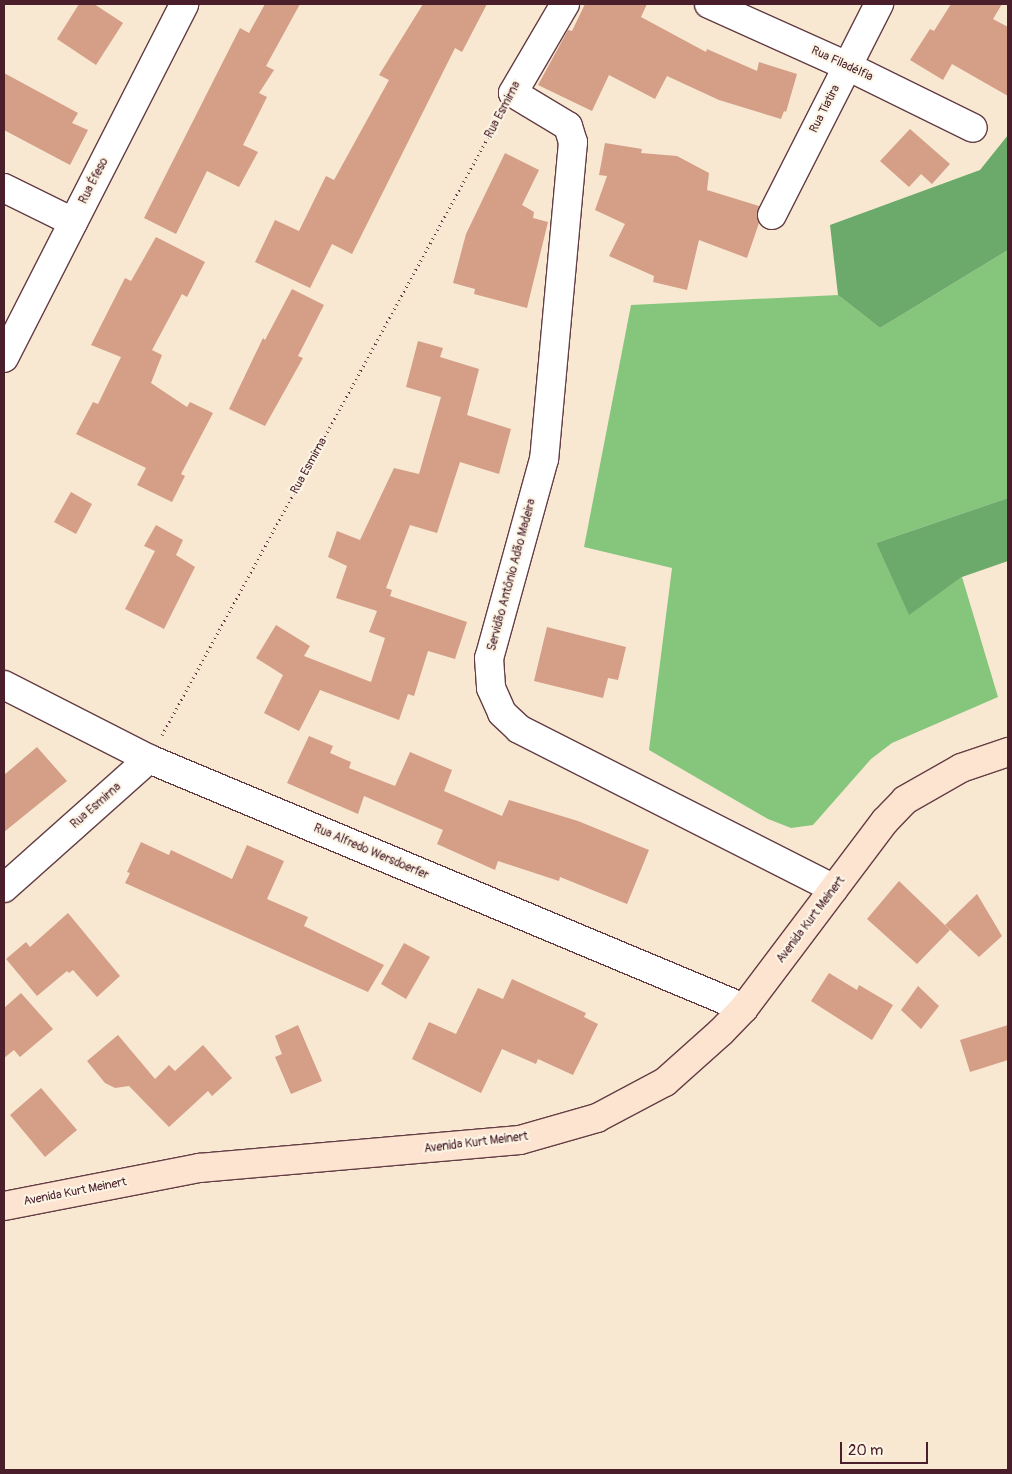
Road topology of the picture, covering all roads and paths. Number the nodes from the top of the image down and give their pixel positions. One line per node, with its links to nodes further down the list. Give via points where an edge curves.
1 (184, 4): 10 (street, Rua Éfeso)
2 (565, 4): 6 (street, Rua Esmirna)
3 (709, 4): 5 (street, Rua Filadélfia)
4 (879, 4): 5 (street, Rua Tiatira)
5 (847, 66): 7 (street, Rua Filadélfia); 9 (street, Rua Tiatira)
6 (513, 92): 14 (path, Rua Esmirna); 16 (street, Servidão Antônio Adão Madeira, via 568,126 573,142 544,459 489,658 491,688 502,713 519,729)
7 (973, 128)
8 (4, 188): 10 (street)
9 (772, 215)
10 (73, 222): 11 (street, Rua Éfeso)
11 (4, 358)
12 (4, 685): 14 (street, Rua Alfredo Wersdoerfer)
13 (1008, 752): 16 (main road, Avenida Kurt Meinert, via 960,768 905,800 885,821)
14 (149, 760): 15 (street, Rua Esmirna); 17 (street, Rua Alfredo Wersdoerfer)
15 (4, 888)
16 (834, 889): 17 (main road, Avenida Kurt Meinert)
17 (744, 1008): 18 (main road, Avenida Kurt Meinert, via 665,1082 598,1118 557,1131 494,1144 350,1152 199,1168)
18 (4, 1206)

